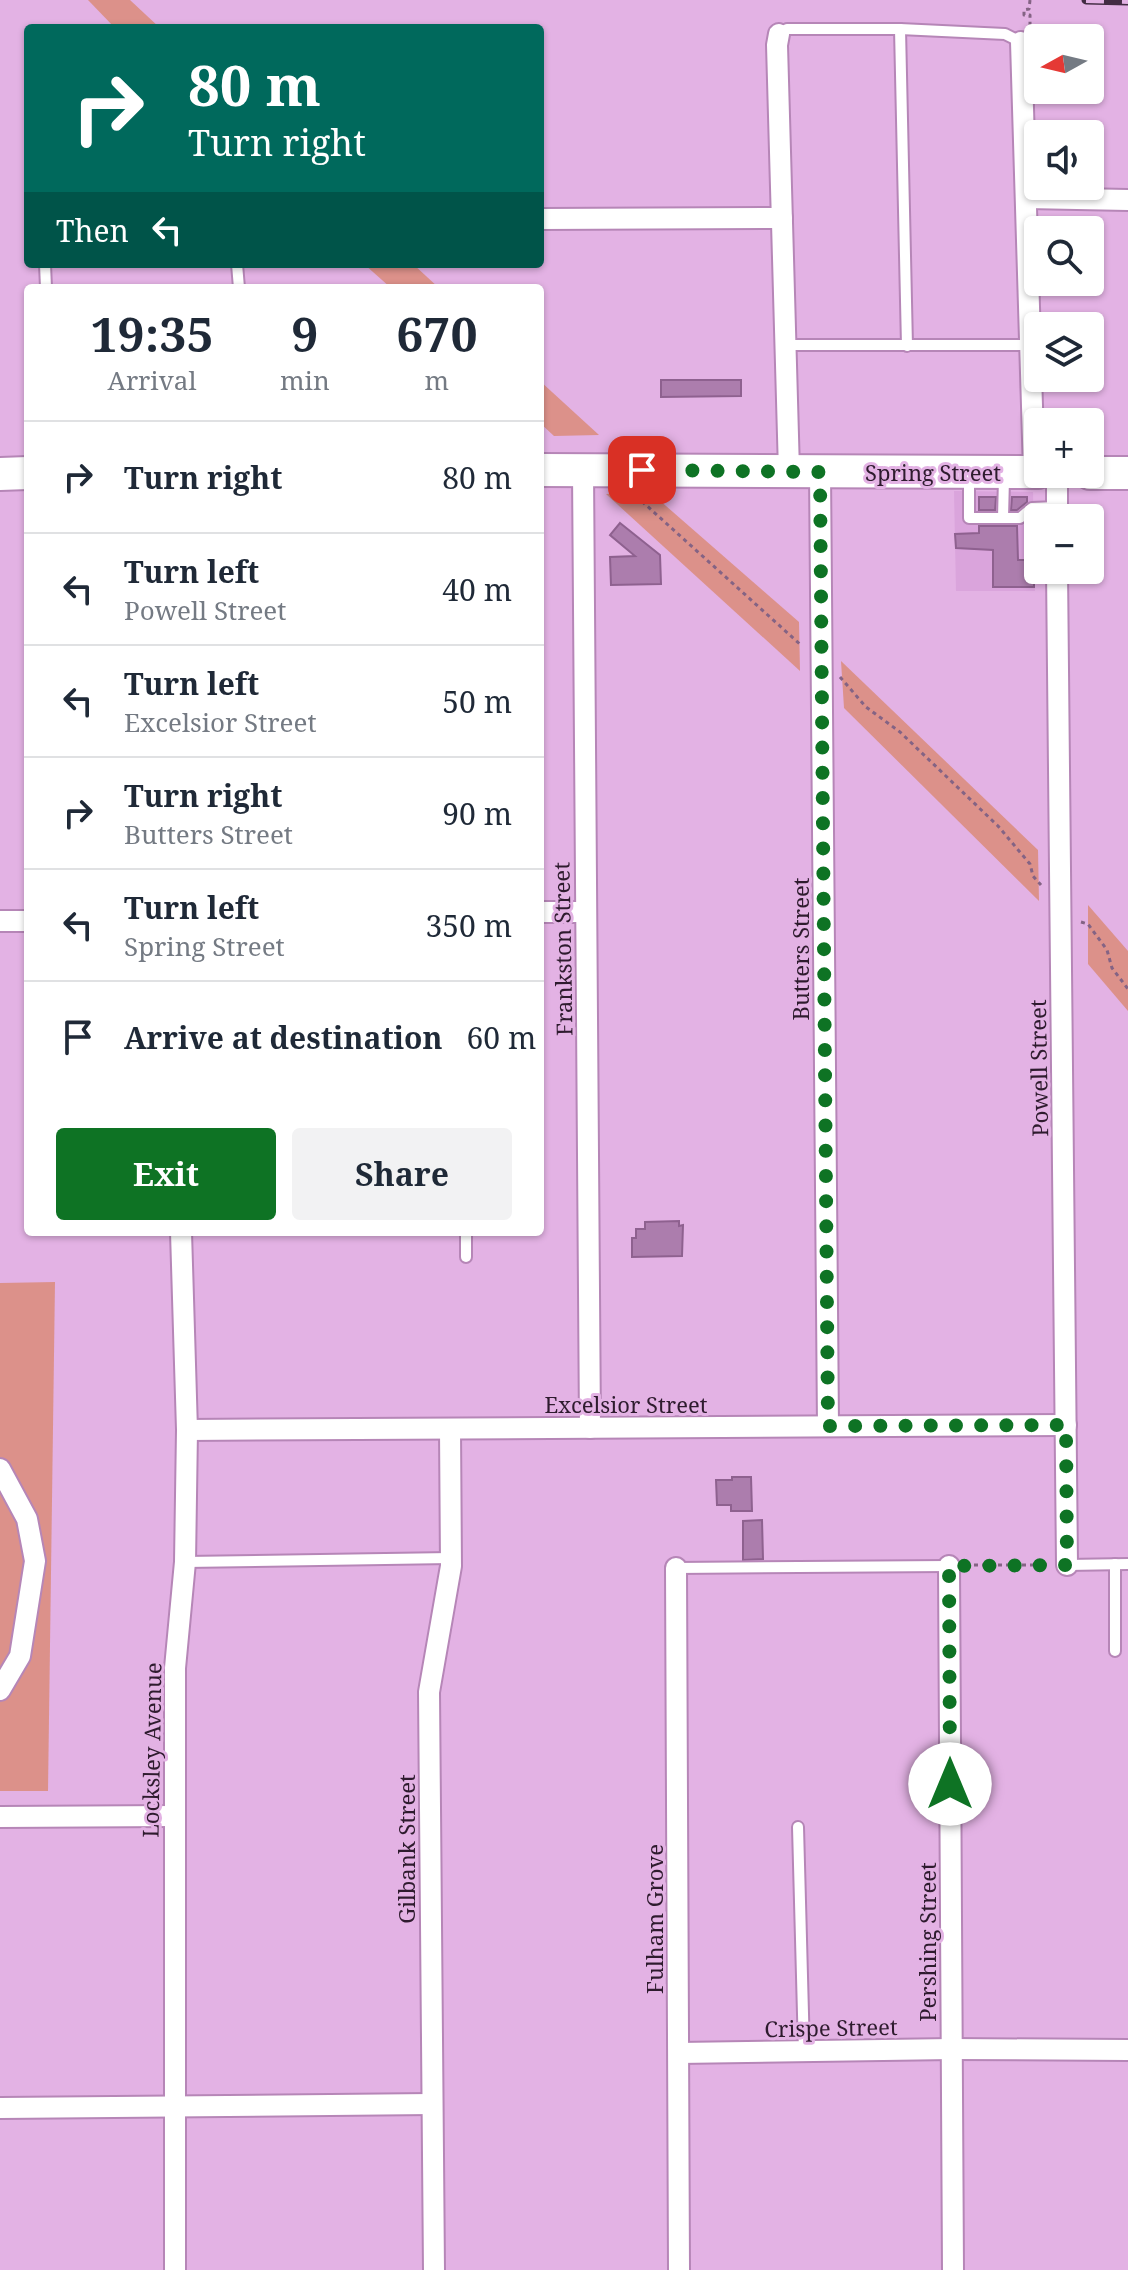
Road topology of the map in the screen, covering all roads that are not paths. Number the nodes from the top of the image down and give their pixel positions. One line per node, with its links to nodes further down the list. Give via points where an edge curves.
1 (900, 29): 2 (lane, via 787,29); 3 (lane, via 1005,34); 13 (lane)
2 (779, 34): 8 (street, Butters Street)
3 (1021, 42): 4 (street)
4 (1024, 136)
5 (1026, 200): 10 (street)
6 (1104, 200): 7 (street)
7 (1128, 200)
8 (782, 218): 9 (street); 11 (street, Butters Street)
9 (544, 219)
10 (1028, 312)
11 (786, 345): 13 (lane); 16 (street, Butters Street)
12 (1024, 345): 13 (lane)
13 (907, 346)
14 (544, 470): 15 (main road, Spring Street)
15 (583, 470): 16 (main road, Spring Street); 28 (street, Frankston Street)
16 (805, 471): 17 (main road, Spring Street); 35 (street, Butters Street)
17 (969, 472): 18 (main road, Spring Street); 25 (lane, via 969,518)
18 (1024, 472)
19 (24, 473): 22 (main road)
20 (1104, 473): 21 (main road)
21 (1128, 473)
22 (0, 474)
23 (1024, 486): 25 (lane)
24 (1024, 515): 25 (lane)
25 (1003, 518)
26 (1057, 584): 34 (street, Powell Street)
27 (544, 912): 28 (street)
28 (586, 912): 36 (street, Frankston Street)
29 (0, 921): 30 (street)
30 (24, 921)
31 (181, 1236): 37 (street, Locksley Avenue)
32 (466, 1236): 33 (lane)
33 (466, 1257)
34 (1066, 1425): 35 (street, Excelsior Street); 44 (street, Powell Street)
35 (828, 1426): 36 (street, Excelsior Street)
36 (590, 1428): 38 (street, Excelsior Street)
37 (187, 1430): 38 (street, Excelsior Street); 41 (street, Locksley Avenue)
38 (450, 1430): 40 (street, Gilbank Street)
39 (0, 1469): 48 (street, via 27,1519 35,1561 20,1656)
40 (451, 1558): 41 (lane); 56 (street, Gilbank Street, via 429,1692)
41 (185, 1562): 49 (street, Locksley Avenue, via 175,1668)
42 (1115, 1564): 43 (lane); 44 (lane); 47 (lane)
43 (1128, 1564)
44 (1067, 1565)
45 (949, 1566): 46 (lane); 52 (street, Pershing Street)
46 (676, 1568): 55 (street, Fulham Grove)
47 (1115, 1651)
48 (0, 1690)
49 (173, 1816): 50 (street); 57 (street, Locksley Avenue)
50 (0, 1817)
51 (798, 1827): 54 (lane)
52 (952, 2049): 53 (street, Crispe Street); 54 (street, Crispe Street); 62 (street, Pershing Street)
53 (1128, 2050)
54 (804, 2051): 55 (street, Crispe Street)
55 (679, 2053): 61 (street, Fulham Grove)
56 (432, 2104): 57 (street); 60 (street, Gilbank Street)
57 (175, 2107): 58 (street); 59 (street, Locksley Avenue)
58 (0, 2108)
59 (175, 2270)
60 (434, 2270)
61 (679, 2270)
62 (953, 2270)

